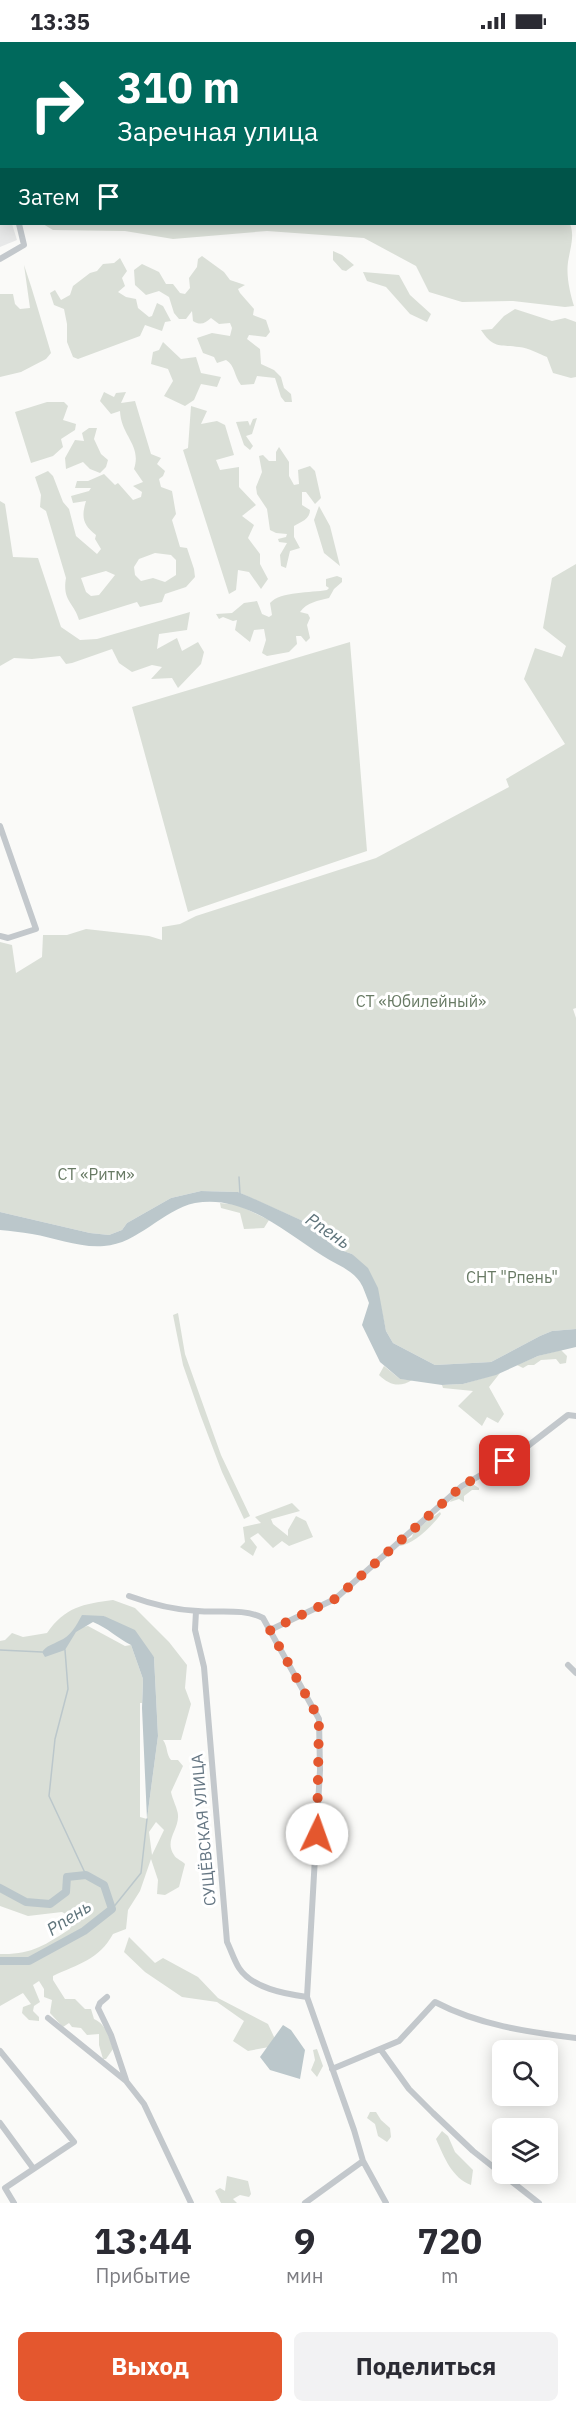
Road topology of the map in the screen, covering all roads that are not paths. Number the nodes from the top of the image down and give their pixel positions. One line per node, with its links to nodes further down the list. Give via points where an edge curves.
1 (19, 225): 2 (street, via 24,245)
2 (0, 259)
3 (0, 826): 4 (street, via 36,929 9,938)
4 (0, 936)
5 (576, 1416): 8 (street, via 568,1415 520,1452 462,1486 335,1599)
6 (129, 1596): 7 (street, via 149,1604)
7 (196, 1611): 8 (street, via 254,1614 263,1618); 12 (street, СУЩЁВСКАЯ УЛИЦА, via 227,1942 249,1980)
8 (270, 1630): 12 (street, via 319,1719)
9 (568, 1665): 10 (street)
10 (576, 1672)
11 (107, 1997): 18 (street, via 98,2008)
12 (307, 1997): 17 (street)
13 (48, 2018): 18 (street)
14 (576, 2038): 15 (street, via 509,2029 435,2002 399,2041)
15 (381, 2050): 17 (street); 26 (street, via 409,2089 433,2113 473,2151)
16 (0, 2051): 21 (street, via 74,2142)
17 (332, 2069): 20 (street)
18 (126, 2081): 23 (street, via 144,2104)
19 (0, 2123): 21 (street)
20 (363, 2161): 24 (street); 25 (street)
21 (33, 2168): 22 (street, via 5,2188)
22 (14, 2203)
23 (191, 2203)
24 (305, 2203)
25 (386, 2203)
26 (539, 2203)

